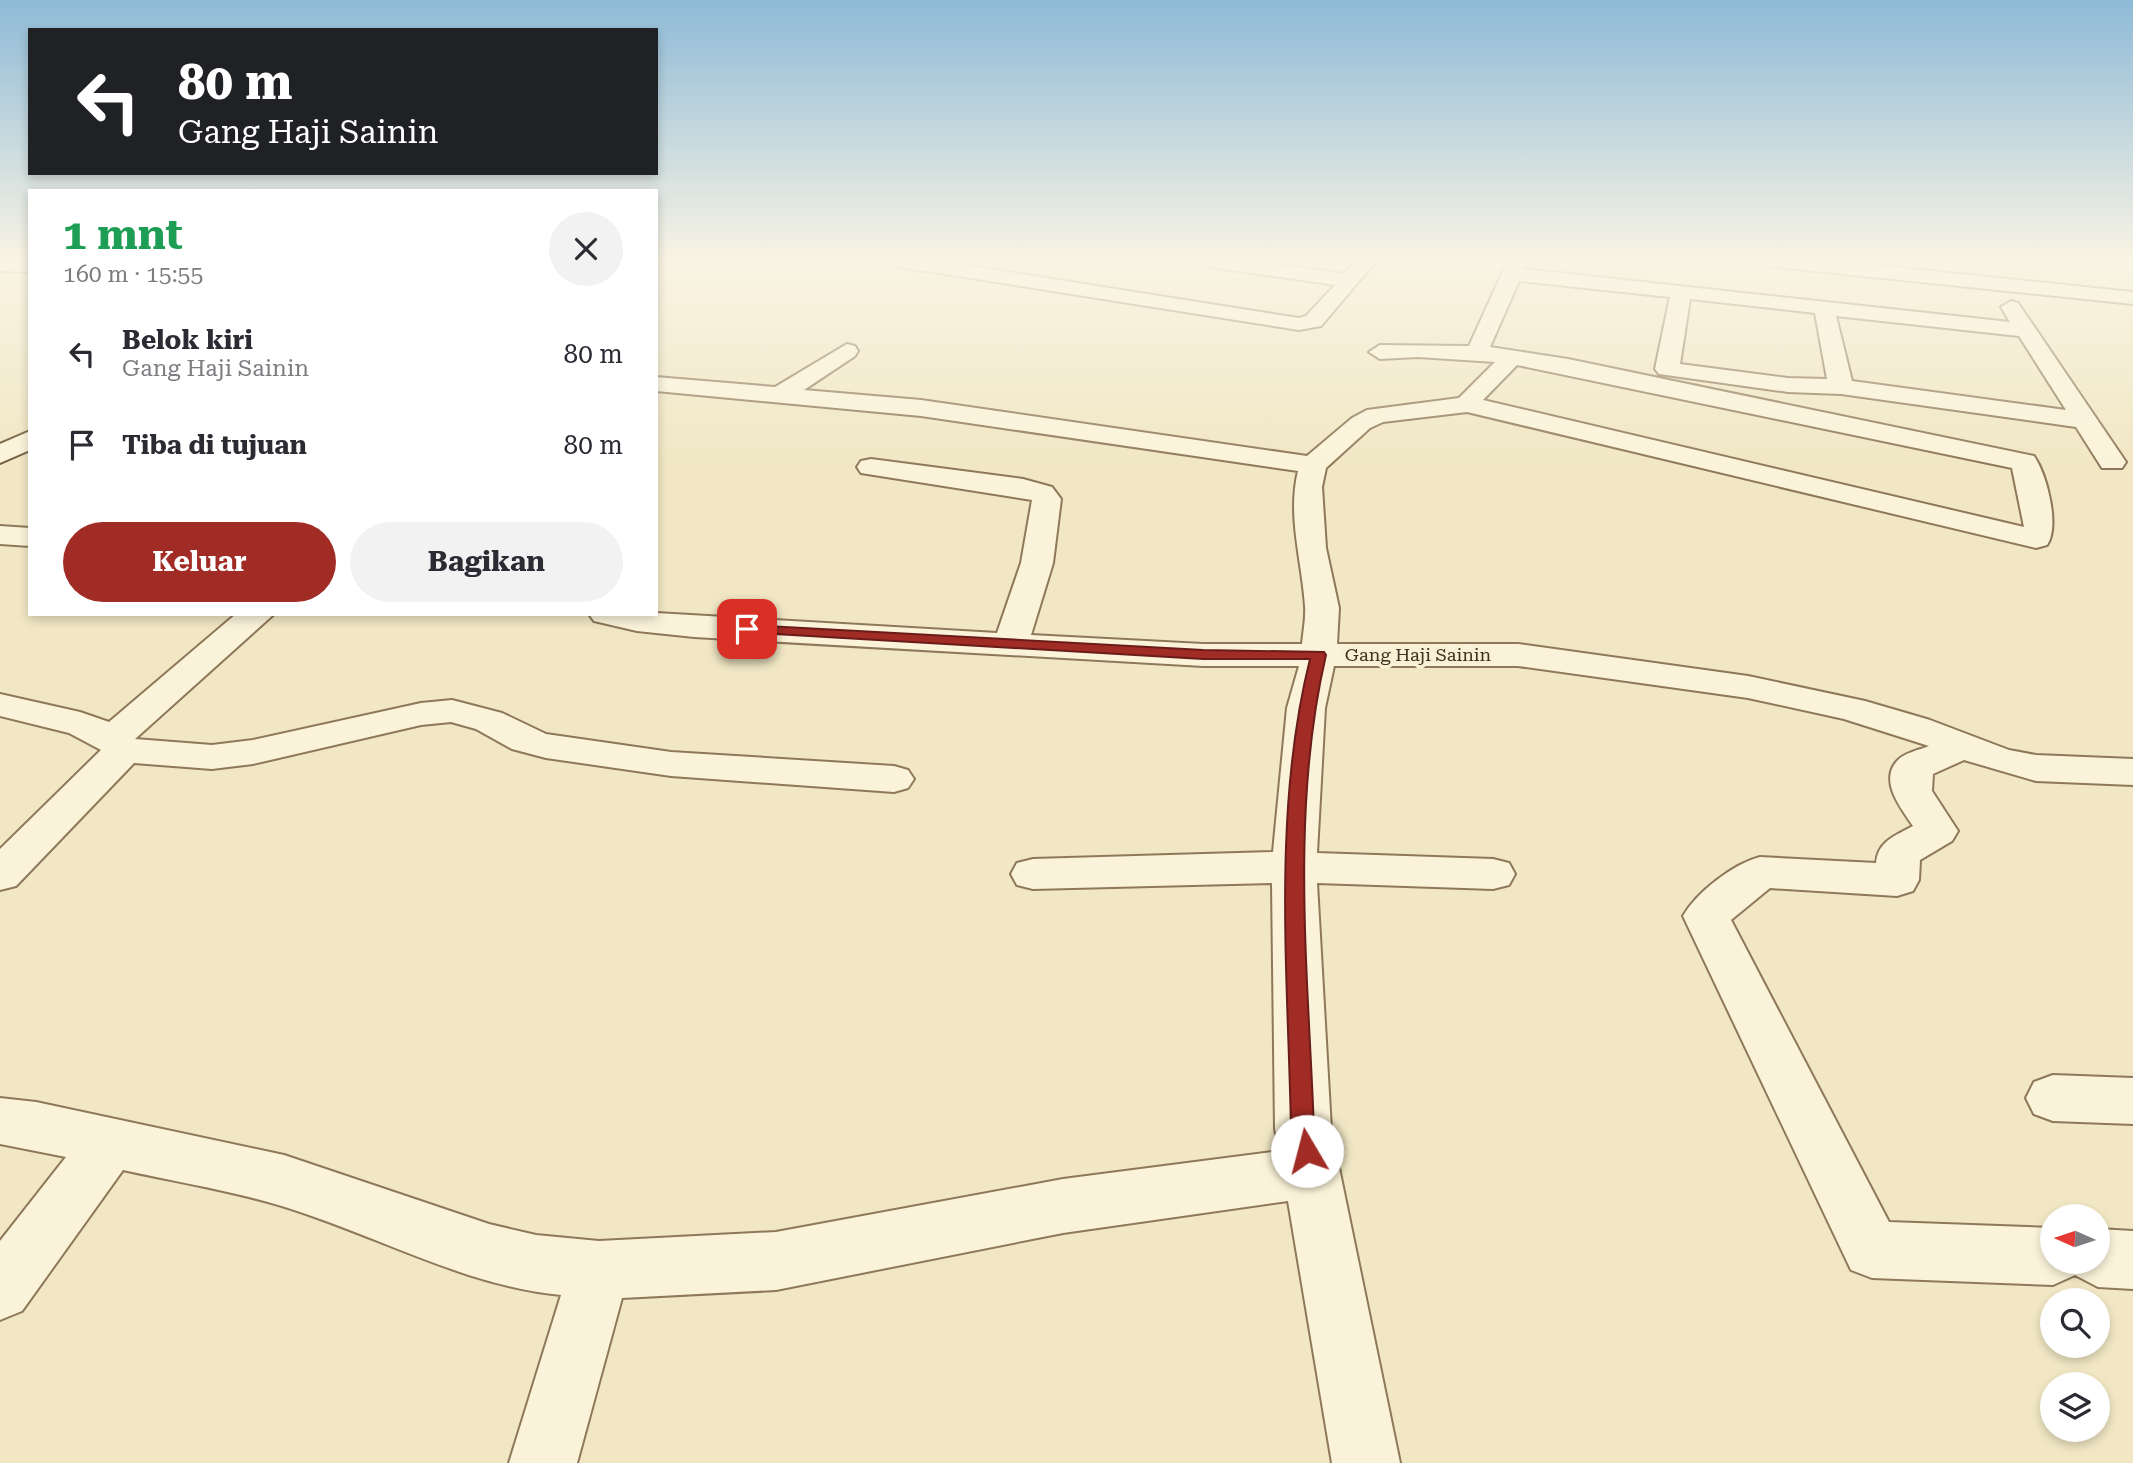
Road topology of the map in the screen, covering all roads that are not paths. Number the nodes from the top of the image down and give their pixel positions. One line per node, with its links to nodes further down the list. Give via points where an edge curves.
1 (1488, 328): 6 (street)
2 (1674, 328): 11 (street, via 1667,369 1716,378)
3 (1828, 328): 11 (street)
4 (2010, 328): 5 (street)
5 (2026, 330): 14 (street)
6 (1478, 350): 8 (street); 9 (street)
7 (847, 351): 12 (street)
8 (1380, 352)
9 (1513, 356): 13 (street, via 1469,401); 13 (street, via 2024,462 2040,523 2036,539 1714,466)
10 (658, 384): 12 (street)
11 (1841, 387): 14 (street)
12 (783, 393): 18 (street, via 921,408)
13 (1473, 404): 18 (street, via 1376,415)
14 (2082, 420): 17 (street)
15 (28, 440): 16 (street)
16 (0, 455)
17 (2112, 462)
18 (1313, 465): 25 (street, via 1308,487 1311,548 1322,608)
19 (871, 467): 24 (street, via 1023,488 1047,499 1037,564)
20 (0, 535): 21 (street)
21 (28, 537)
22 (255, 616): 27 (street)
23 (615, 616): 24 (street, Gang Haji Sainin, via 694,626)
24 (1010, 645): 25 (street, Gang Haji Sainin, via 1203,655)
25 (1319, 655): 28 (street, Gang Haji Sainin, via 1518,655 1748,687 1852,709 1916,728); 31 (street, via 1306,708)
26 (0, 705): 27 (street, via 77,724)
27 (118, 744): 30 (street, via 212,757 452,711 489,720 546,747 671,764); 34 (street)
28 (1960, 748): 29 (street, Gang Haji Sainin, via 2036,768); 40 (street, via 1913,767 1911,791 1937,831 1899,853 1897,880 1760,872 1706,916 1872,1250)
29 (2133, 772)
30 (894, 779)
31 (1294, 867): 32 (street); 33 (street); 39 (street, via 1303,1129)
32 (1032, 874)
33 (1493, 874)
34 (0, 875)
35 (2053, 1098): 36 (street)
36 (2133, 1101)
37 (0, 1121): 38 (street)
38 (110, 1143): 43 (street, via 284,1181 489,1252 537,1264); 44 (street)
39 (1312, 1172): 43 (street, via 1063,1206 776,1261); 46 (street)
40 (2040, 1256)
41 (2110, 1259): 42 (street)
42 (2133, 1260)
43 (599, 1270): 45 (street)
44 (0, 1290)
45 (543, 1463)
46 (1366, 1463)

